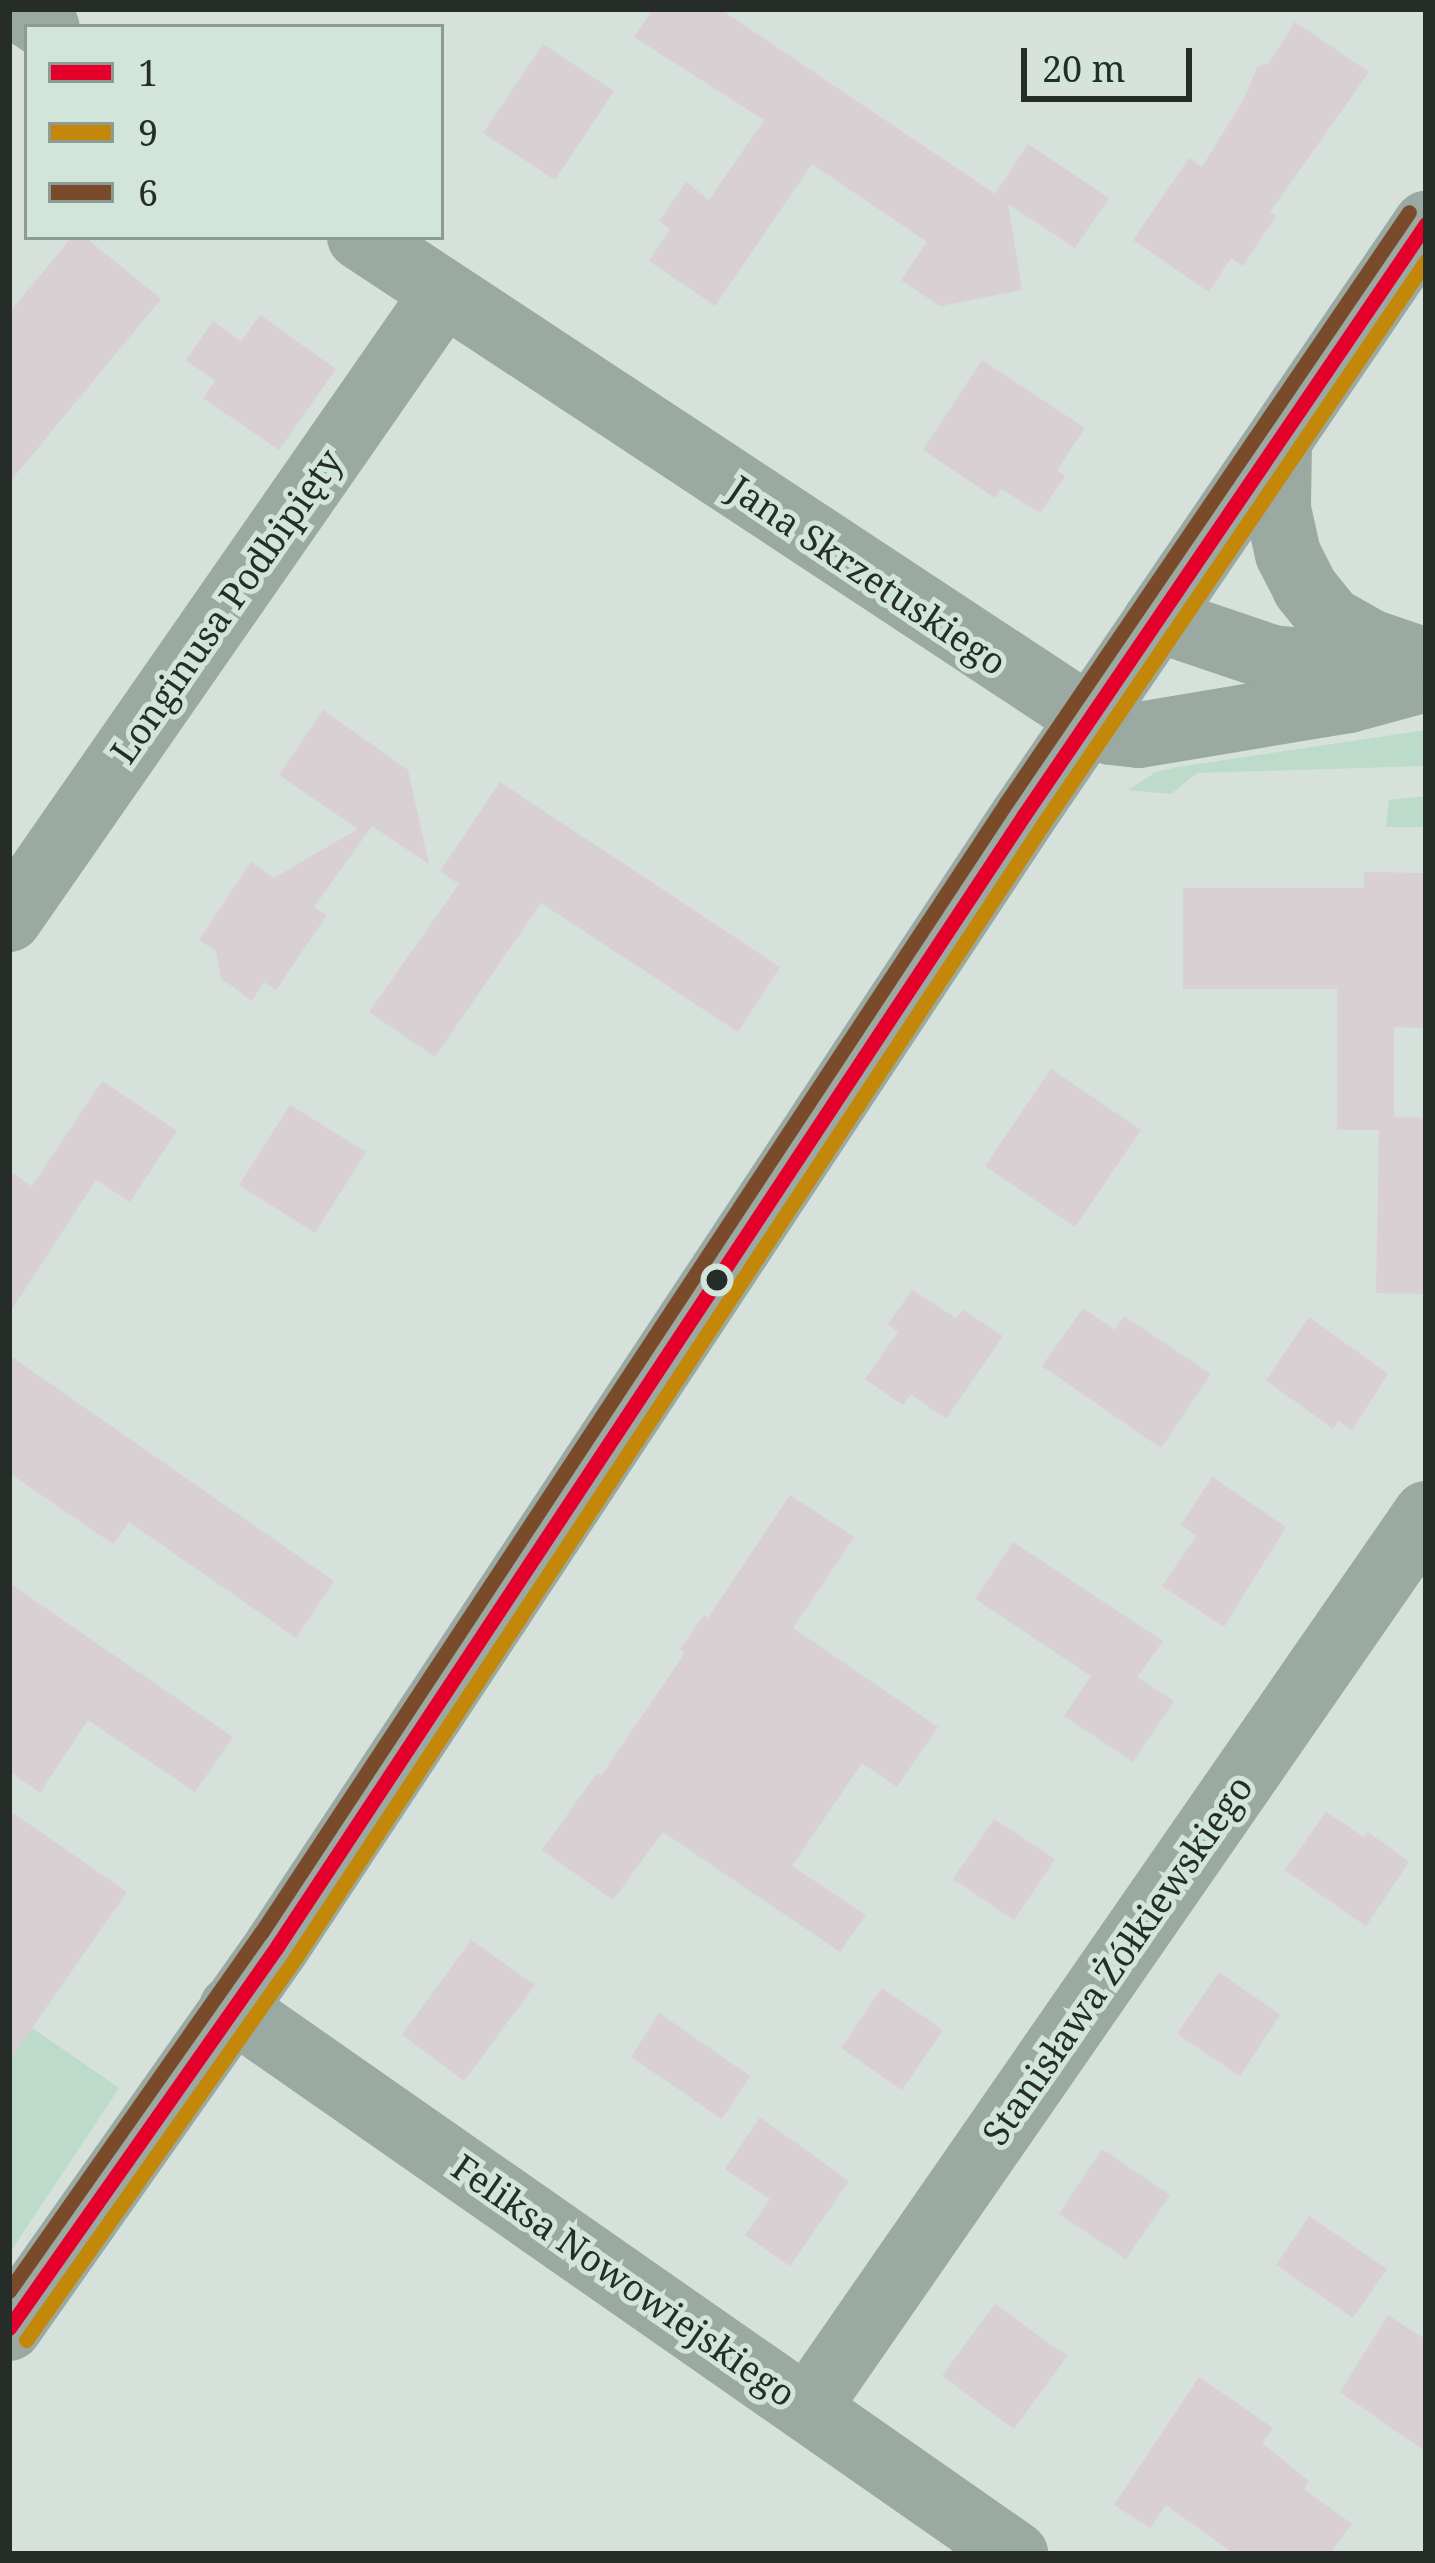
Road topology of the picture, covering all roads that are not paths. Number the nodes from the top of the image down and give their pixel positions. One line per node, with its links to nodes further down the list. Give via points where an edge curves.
1 (1426, 224): 4 (street)
2 (364, 240): 3 (street, Jana Skrzetuskiego)
3 (444, 293): 8 (street, Jana Skrzetuskiego); 9 (street, Longinusa Podbipięty)
4 (1279, 442): 5 (street); 6 (street, via 1278,509 1305,588 1330,619)
5 (1156, 620): 6 (street, via 1272,658); 8 (street)
6 (1426, 665)
7 (1426, 680): 8 (street, Jana Skrzetuskiego, via 1139,734)
8 (1088, 721): 11 (street)
9 (9, 919)
10 (1426, 1514): 13 (street, Stanisława Żółkiewskiego)
11 (232, 2008): 12 (street); 13 (street, Feliksa Nowowiejskiego)
12 (9, 2328)
13 (808, 2407): 14 (street, Feliksa Nowowiejskiego)
14 (1015, 2554)

